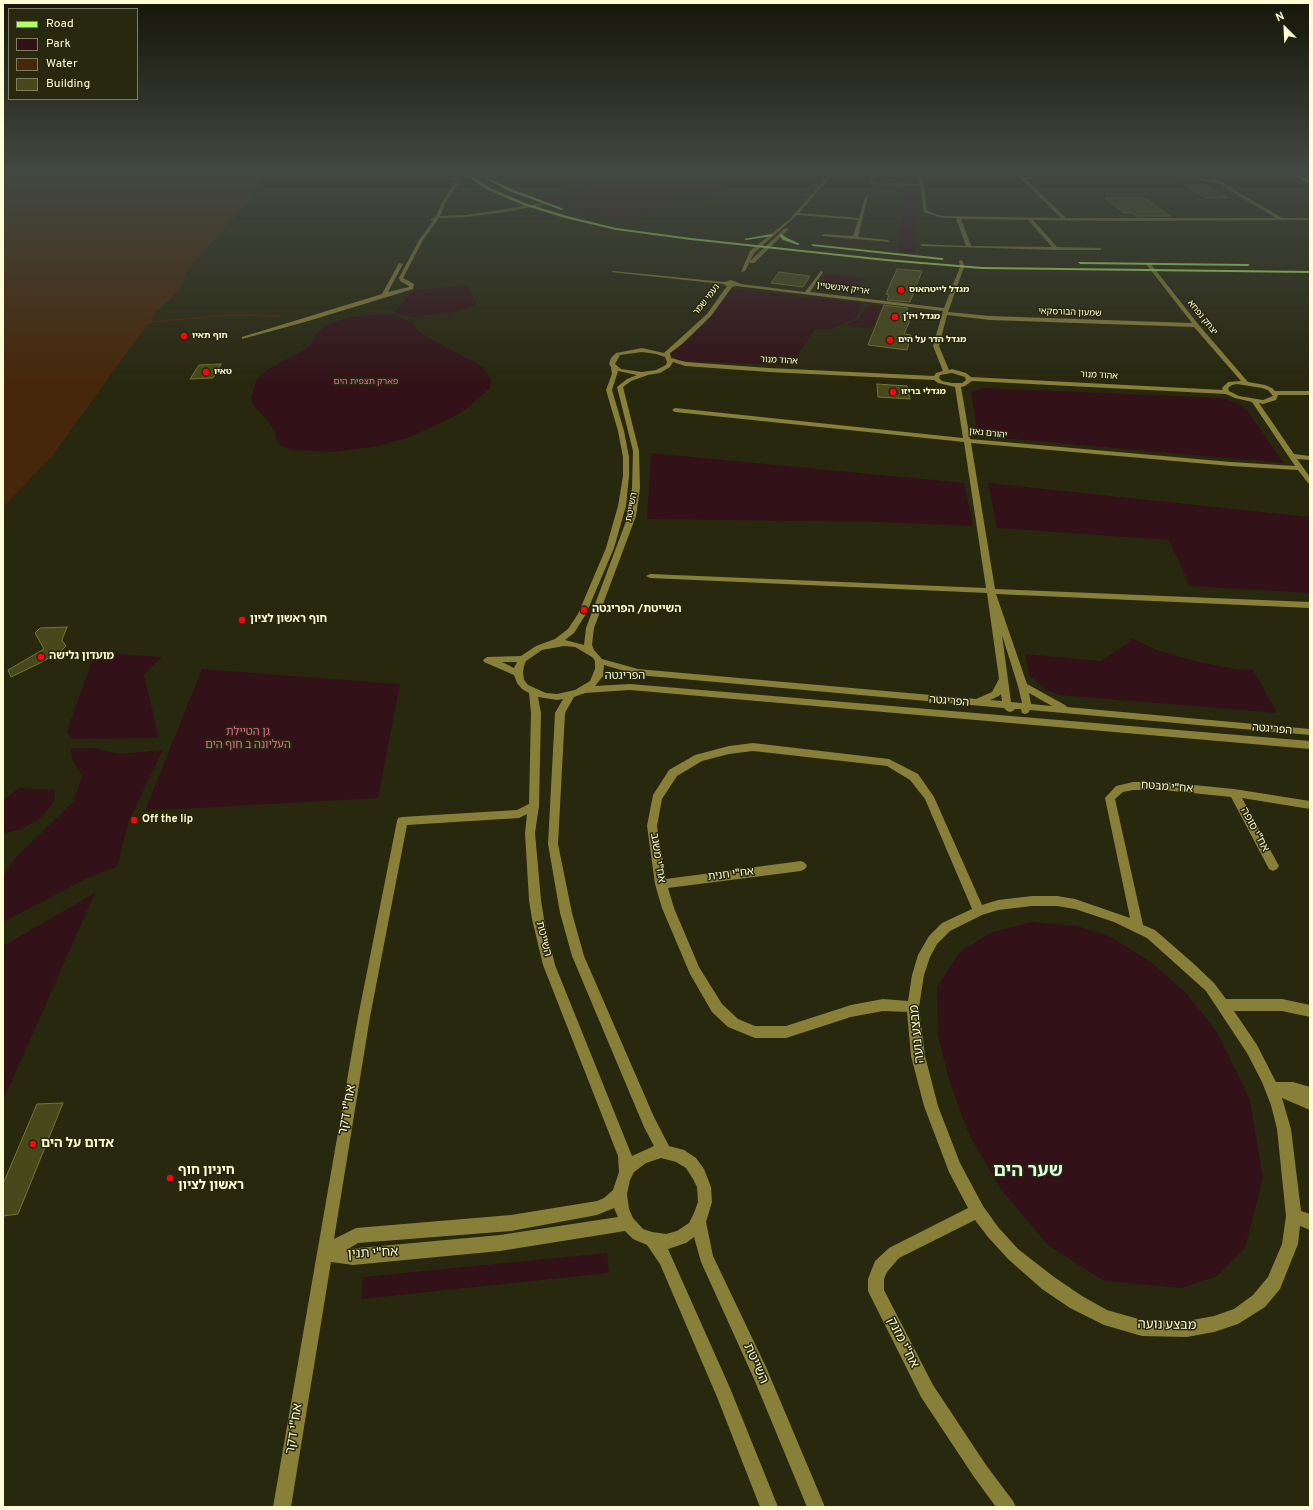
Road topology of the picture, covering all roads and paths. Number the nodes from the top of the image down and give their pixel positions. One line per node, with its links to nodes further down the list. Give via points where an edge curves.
1 (414, 242): 18 (street)
2 (420, 242): 38 (street, via 402,275 402,280 412,285)
3 (725, 242): 10 (main road)
4 (762, 242): 13 (street, נעמי שמר)
5 (774, 242): 14 (street, נעמי שמר)
6 (780, 242): 11 (main road)
7 (794, 242): 11 (main road)
8 (967, 242): 15 (street)
9 (1050, 242): 16 (street)
10 (737, 244): 13 (main road); 20 (main road)
11 (798, 244): 23 (main road)
12 (922, 245): 15 (street)
13 (758, 246): 14 (main road); 20 (street, נעמי שמר)
14 (769, 247): 19 (main road); 21 (street, נעמי שמר)
15 (969, 247): 16 (street)
16 (1056, 249): 17 (street)
17 (1100, 249)
18 (409, 250)
19 (792, 250): 21 (main road); 30 (main road)
20 (752, 252): 31 (street, נעמי שמר)
21 (759, 254): 31 (street, נעמי שמר)
22 (406, 256): 37 (street)
23 (947, 259)
24 (954, 260): 25 (main road)
25 (961, 261): 26 (main road); 30 (street)
26 (975, 261)
27 (1077, 263): 28 (main road)
28 (1148, 264): 29 (main road); 32 (street, יצחק נפחא)
29 (1251, 265)
30 (962, 267): 32 (main road); 41 (street)
31 (743, 271): 36 (street, נעמי שמר)
32 (1154, 271): 35 (main road); 43 (street, יצחק נפחא)
33 (613, 272): 36 (street, אריק אינשטיין)
34 (821, 272): 39 (street)
35 (1310, 272)
36 (734, 284): 39 (street, אריק אינשטיין); 42 (street, נעמי שמר)
37 (389, 286): 38 (street, via 392,289); 40 (street)
38 (405, 290): 40 (street)
39 (807, 293): 41 (street, אריק אינשטיין)
40 (384, 295): 44 (street)
41 (945, 312): 43 (street, שמעון הבורסקאי, via 990,318); 50 (street, via 936,346)
42 (699, 326): 45 (street, נעמי שמר, via 664,346); 46 (street, נעמי שמר, via 667,352)
43 (1196, 326): 54 (street, יצחק נפחא)
44 (244, 338)
45 (642, 350): 46 (street, אהוד מנור, via 657,352); 48 (street, נעמי שמר, via 618,354 612,361)
46 (668, 358): 47 (street, אהוד מנור, via 676,362); 49 (street, נעמי שמר, via 670,362)
47 (693, 364): 49 (street, אהוד מנור); 52 (street, אהוד מנור)
48 (614, 367): 51 (street, via 626,372); 69 (street, השייטת, via 615,374 609,390 626,457 622,507 610,548 582,614 566,635)
49 (664, 369): 51 (street, אהוד מנור)
50 (946, 371): 52 (street, via 938,374); 53 (street, via 959,373)
51 (646, 374): 70 (street, השייטת, via 629,380 620,387 636,451 636,488 632,516 590,628)
52 (936, 378): 55 (street, אהוד מנור, via 945,384)
53 (969, 379): 55 (street, via 967,383); 56 (street, אהוד מנור)
54 (1245, 382): 56 (street, via 1230,383 1225,388); 57 (street, via 1263,386)
55 (958, 385): 61 (street)
56 (1227, 392): 59 (street, אהוד מנור)
57 (1274, 393): 58 (street); 59 (street, via 1274,399)
58 (1310, 393)
59 (1255, 402): 62 (street)
60 (675, 410): 61 (street, יהורם גאון)
61 (967, 441): 64 (street, יהורם גאון); 67 (street)
62 (1292, 456): 63 (street); 64 (street)
63 (1310, 458)
64 (1300, 468): 65 (street)
65 (1310, 482)
66 (650, 576): 67 (street)
67 (991, 591): 68 (street); 74 (street); 75 (street)
68 (1310, 605)
69 (550, 645): 70 (street, via 577,645); 71 (street, via 539,648)
70 (590, 652): 72 (street)
71 (523, 659): 73 (street); 73 (street, via 488,660)
72 (599, 661): 76 (street, via 598,676); 79 (street, הפריגטה, via 638,672)
73 (518, 673): 77 (street, via 522,684)
74 (1004, 680): 79 (street, via 996,694); 80 (street)
75 (1023, 686): 81 (street); 82 (street)
76 (585, 690): 78 (street); 83 (street, הפריגטה, via 630,687)
77 (533, 692): 78 (street, via 544,696); 88 (street, השייטת, via 536,713)
78 (570, 695): 102 (street, via 560,713 553,828 553,844 566,913 586,976 649,1122)
79 (976, 703): 80 (street, הפריגטה)
80 (1007, 705): 81 (street, הפריגטה); 83 (street)
81 (1027, 706): 82 (street, הפריגטה); 83 (street)
82 (1069, 710): 84 (street, הפריגטה)
83 (1020, 720): 85 (street, הפריגטה)
84 (1310, 732)
85 (1310, 745)
86 (1234, 793): 87 (street, אח"י מבטח); 92 (street, אח"י סופה); 95 (street, אח"י מבטח, via 1163,786 1133,786 1120,789 1110,798)
87 (1310, 805)
88 (534, 806): 89 (street, via 519,814); 90 (street, השייטת)
89 (511, 814): 90 (street, via 520,818); 111 (street, אח"י דקר, via 402,821 364,1017)
90 (530, 833): 103 (street, השייטת, via 535,900 542,941 549,965 625,1156)
91 (801, 866): 93 (street, אח"י חנית)
92 (1273, 866)
93 (661, 884): 94 (street, אח"י משגב, via 652,826 657,798 673,773 699,758 753,747 889,763 914,777 929,797); 97 (street, אח"י משגב, via 668,908 694,970 717,1008 732,1023 755,1032 786,1032 850,1011 883,1005)
94 (979, 911): 95 (street, מבצע נועה, via 1013,902 1057,901 1111,915); 97 (street, מבצע נועה, via 946,927 933,940 924,955)
95 (1138, 927): 96 (street, מבצע נועה, via 1151,934 1190,968)
96 (1223, 1005): 98 (street, via 1282,1005); 99 (street, מבצע נועה, via 1252,1049)
97 (913, 1007): 105 (street, מבצע נועה, via 918,1056 931,1106 954,1167)
98 (1310, 1011)
99 (1271, 1087): 100 (street); 101 (street); 106 (street, מבצע נועה, via 1284,1129)
100 (1310, 1094)
101 (1310, 1103)
102 (665, 1152): 103 (street, via 653,1152 640,1158); 107 (street, via 680,1155 691,1163 699,1174 704,1187 705,1202)
103 (626, 1173): 104 (street)
104 (620, 1194): 109 (street, via 622,1209); 111 (street, אח"י תנין, via 597,1208 511,1223 356,1236)
105 (978, 1211): 106 (street, מבצע נועה, via 1014,1254 1048,1283 1076,1302 1104,1317 1142,1328 1187,1329 1238,1316 1259,1301 1274,1283 1290,1244); 115 (street, אח"י מזנק, via 894,1253 881,1267 876,1279 876,1291 927,1391 980,1472)
106 (1294, 1216): 108 (street)
107 (698, 1221): 110 (street, via 694,1228 681,1238 666,1242); 114 (street, השייטת, via 706,1257 762,1379)
108 (1310, 1222)
109 (628, 1223): 110 (street, via 638,1234); 111 (street, אח"י תנין, via 477,1246 353,1258)
110 (652, 1240): 113 (street, via 665,1259 724,1394)
111 (325, 1252): 112 (street, אח"י דקר)
112 (282, 1507)
113 (769, 1507)
114 (816, 1507)
115 (1007, 1507)

